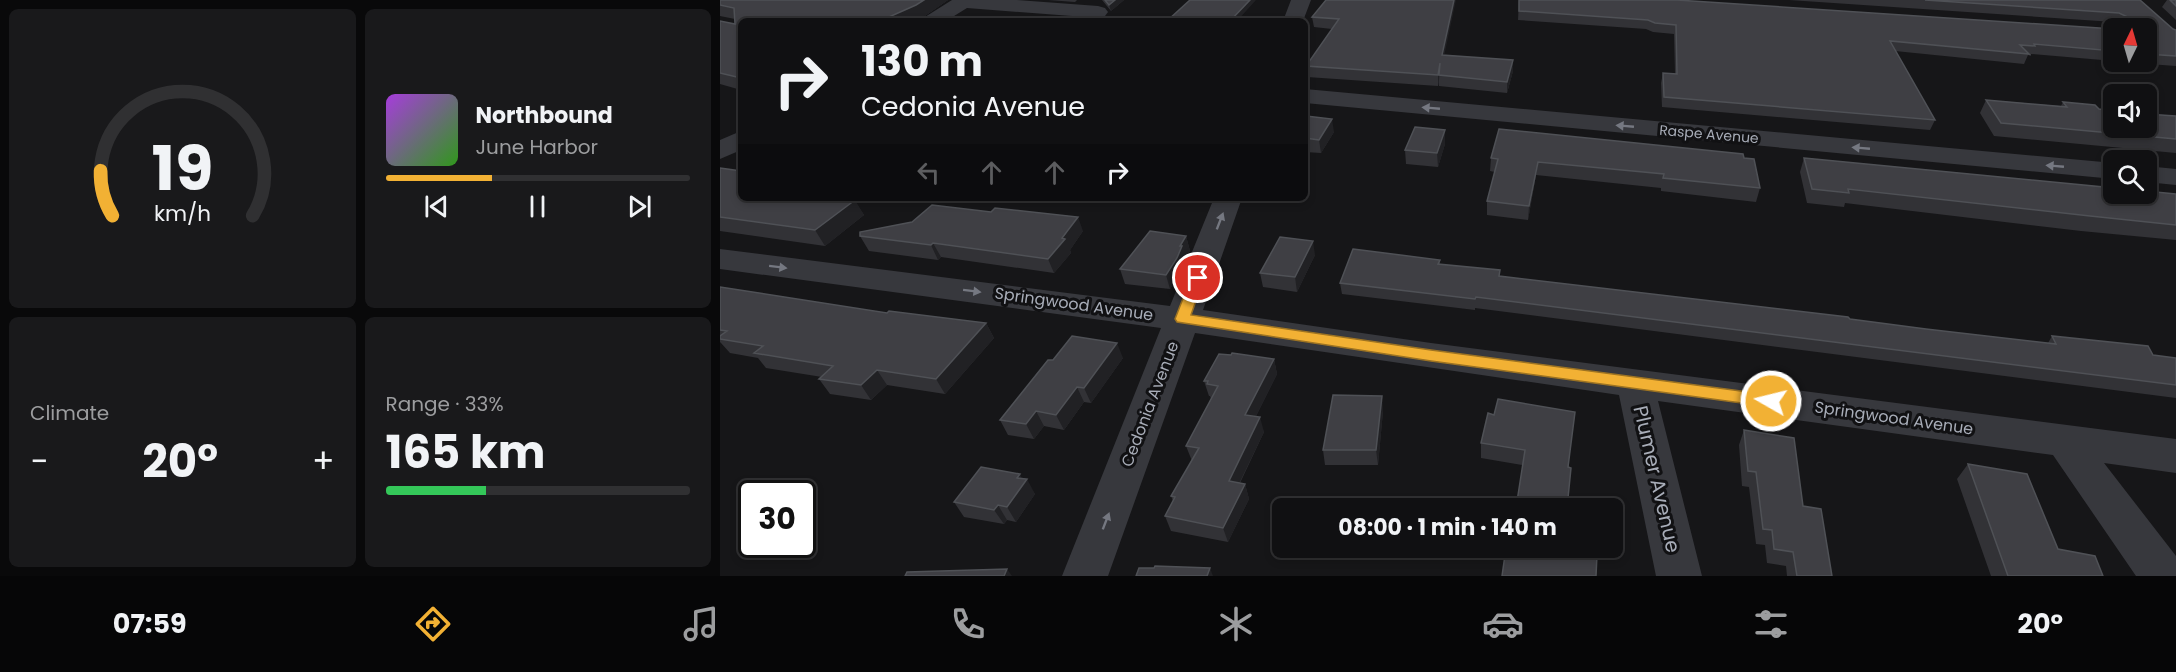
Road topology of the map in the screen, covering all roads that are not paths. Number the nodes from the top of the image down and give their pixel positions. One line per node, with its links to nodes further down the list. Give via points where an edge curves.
1 (1301, 0): 7 (street)
2 (965, 1): 3 (street); 5 (street)
3 (1046, 8): 4 (street); 6 (street)
4 (1098, 12)
5 (937, 18)
6 (1033, 18)
7 (1294, 18)
8 (1308, 96): 11 (street, Raspe Avenue, one-way to 8)
9 (738, 141): 10 (street)
10 (720, 152)
11 (2103, 170)
12 (2157, 175): 13 (street)
13 (2176, 177)
14 (1227, 201): 16 (street, Cedonia Avenue, one-way to 14)
15 (720, 260): 16 (street, Springwood Avenue, one-way to 16)
16 (1182, 319): 17 (street, Springwood Avenue); 20 (street, Cedonia Avenue, one-way to 16)
17 (1635, 383): 18 (street, Springwood Avenue); 21 (street, Plumer Avenue)
18 (2065, 441): 19 (street, Springwood Avenue); 22 (street)
19 (2176, 456)
20 (1085, 576)
21 (1679, 576)
22 (2163, 576)

